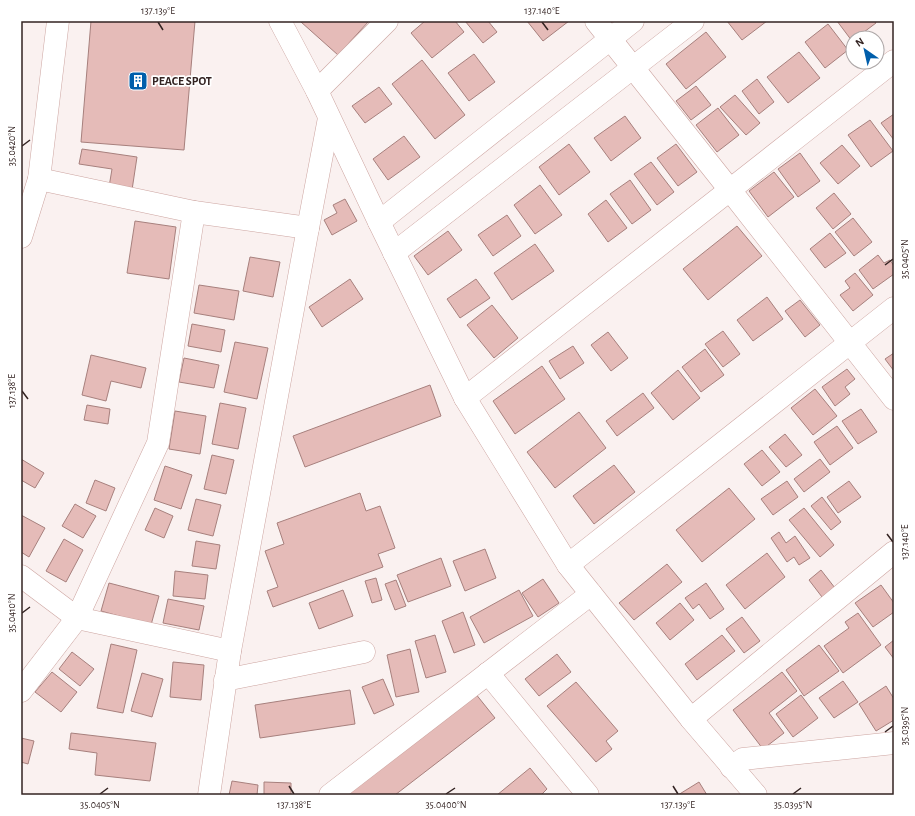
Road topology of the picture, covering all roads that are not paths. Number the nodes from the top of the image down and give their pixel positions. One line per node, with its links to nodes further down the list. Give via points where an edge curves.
1 (58, 21): 12 (street)
2 (280, 21): 10 (street)
3 (387, 21): 10 (street)
4 (596, 21): 7 (street)
5 (633, 21): 7 (street)
6 (693, 21): 9 (street)
7 (611, 39): 9 (street); 15 (street)
8 (894, 61): 13 (street)
9 (634, 68): 13 (street); 18 (street)
10 (318, 91): 11 (street)
11 (329, 118): 15 (street); 16 (street)
12 (39, 179): 14 (street); 17 (street)
13 (730, 190): 20 (street); 21 (street)
14 (194, 212): 16 (street); 27 (street, via 158,443)
15 (379, 222): 18 (street)
16 (308, 228): 28 (street)
17 (21, 237)
18 (394, 253): 21 (street)
19 (894, 308): 20 (street)
20 (850, 343): 22 (street); 24 (street)
21 (465, 398): 24 (street)
22 (894, 399)
23 (894, 552): 33 (street)
24 (568, 565): 26 (street)
25 (21, 576): 27 (street)
26 (591, 594): 30 (street); 33 (street)
27 (77, 618): 28 (street); 32 (street)
28 (230, 651): 31 (street)
29 (364, 652): 31 (street)
30 (488, 673): 37 (street); 38 (street)
31 (225, 680): 36 (street)
32 (21, 691)
33 (691, 719): 35 (street)
34 (894, 743): 35 (street, via 743,759)
35 (732, 767): 39 (street)
36 (209, 795)
37 (330, 795)
38 (588, 795)
39 (756, 795)

